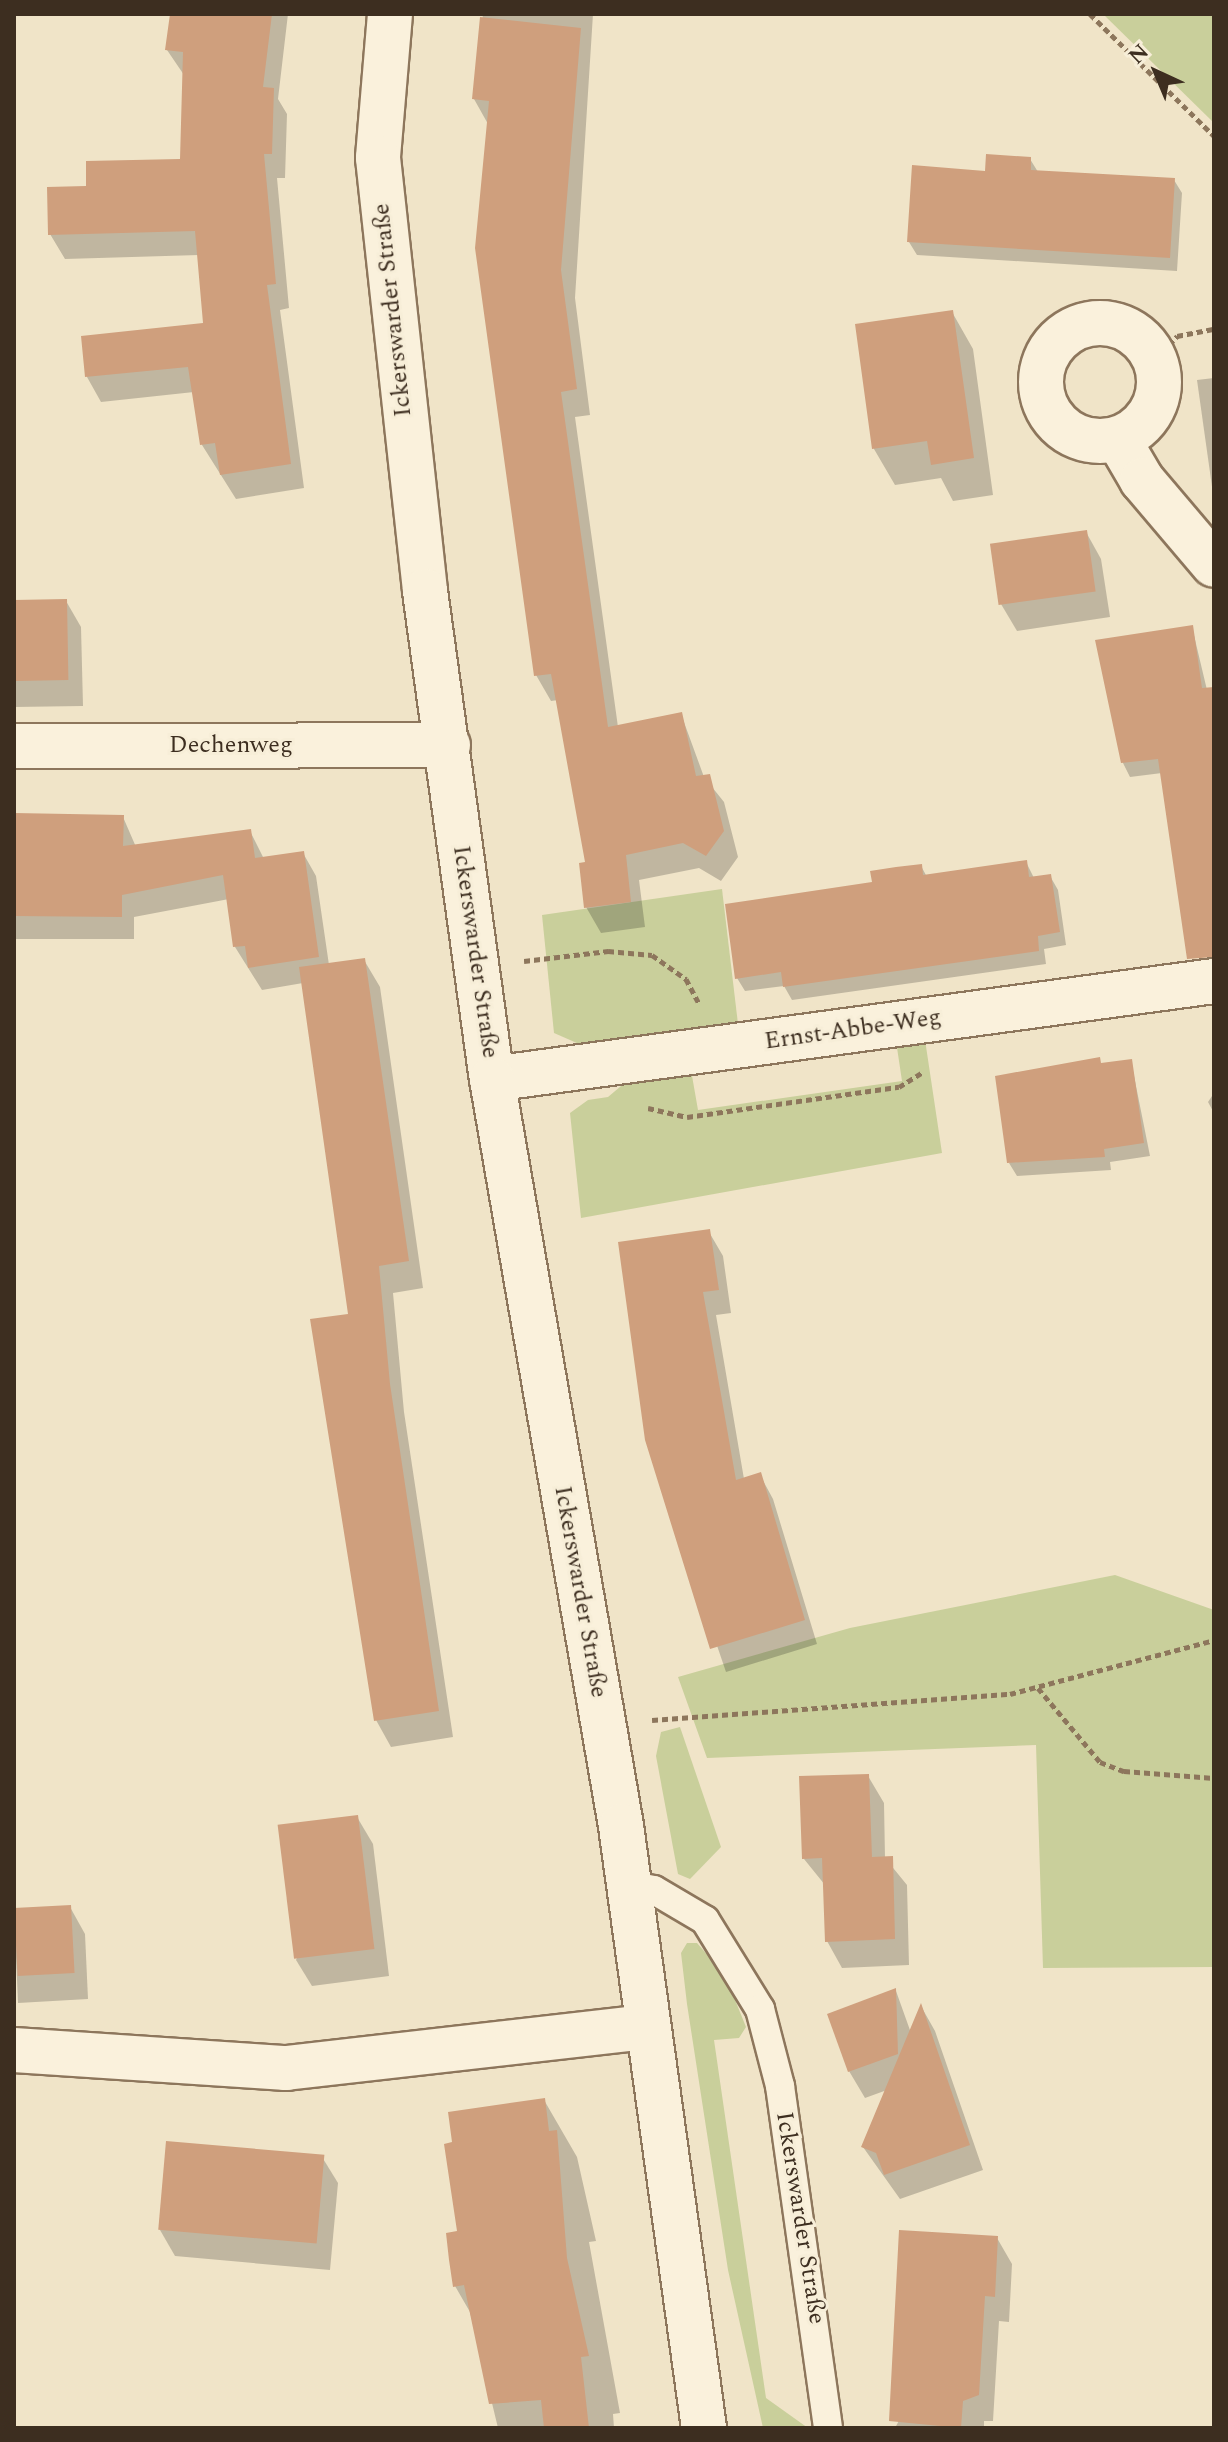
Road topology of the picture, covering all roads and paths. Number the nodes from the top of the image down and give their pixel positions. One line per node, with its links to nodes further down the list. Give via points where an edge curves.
1 (390, 14): 8 (main road, Ickerswarder Straße, via 378,158 381,205)
2 (1090, 14): 3 (path)
3 (1214, 136)
4 (1214, 329): 5 (path, via 1177,336)
5 (1155, 359): 6 (main road, via 1160,383 1151,413); 6 (main road, via 1129,329 1105,323 1076,327 1045,359 1043,398 1053,418 1075,436)
6 (1118, 439): 7 (main road, via 1142,480)
7 (1214, 565)
8 (448, 745): 9 (main road, Dechenweg); 10 (main road, Ickerswarder Straße)
9 (14, 746)
10 (477, 966): 12 (path, via 608,951 652,955 686,979); 13 (main road, Ickerswarder Straße)
11 (1214, 981): 12 (main road, Ernst-Abbe-Weg)
12 (716, 1048): 13 (main road, Ernst-Abbe-Weg)
13 (492, 1079): 16 (main road, Ickerswarder Straße)
14 (1214, 1640): 15 (path)
15 (1038, 1688): 16 (path, via 918,1706 698,1712); 17 (path, via 1100,1762 1124,1771)
16 (604, 1729): 18 (main road, Ickerswarder Straße)
17 (1214, 1778)
18 (628, 1885): 19 (main road, Ickerswarder Straße); 22 (lane, Ickerswarder Straße, via 654,1890 705,1920 760,2009 780,2086)
19 (645, 2027): 20 (main road, via 286,2068); 21 (main road, Ickerswarder Straße)
20 (14, 2050)
21 (704, 2428)
22 (828, 2428)

